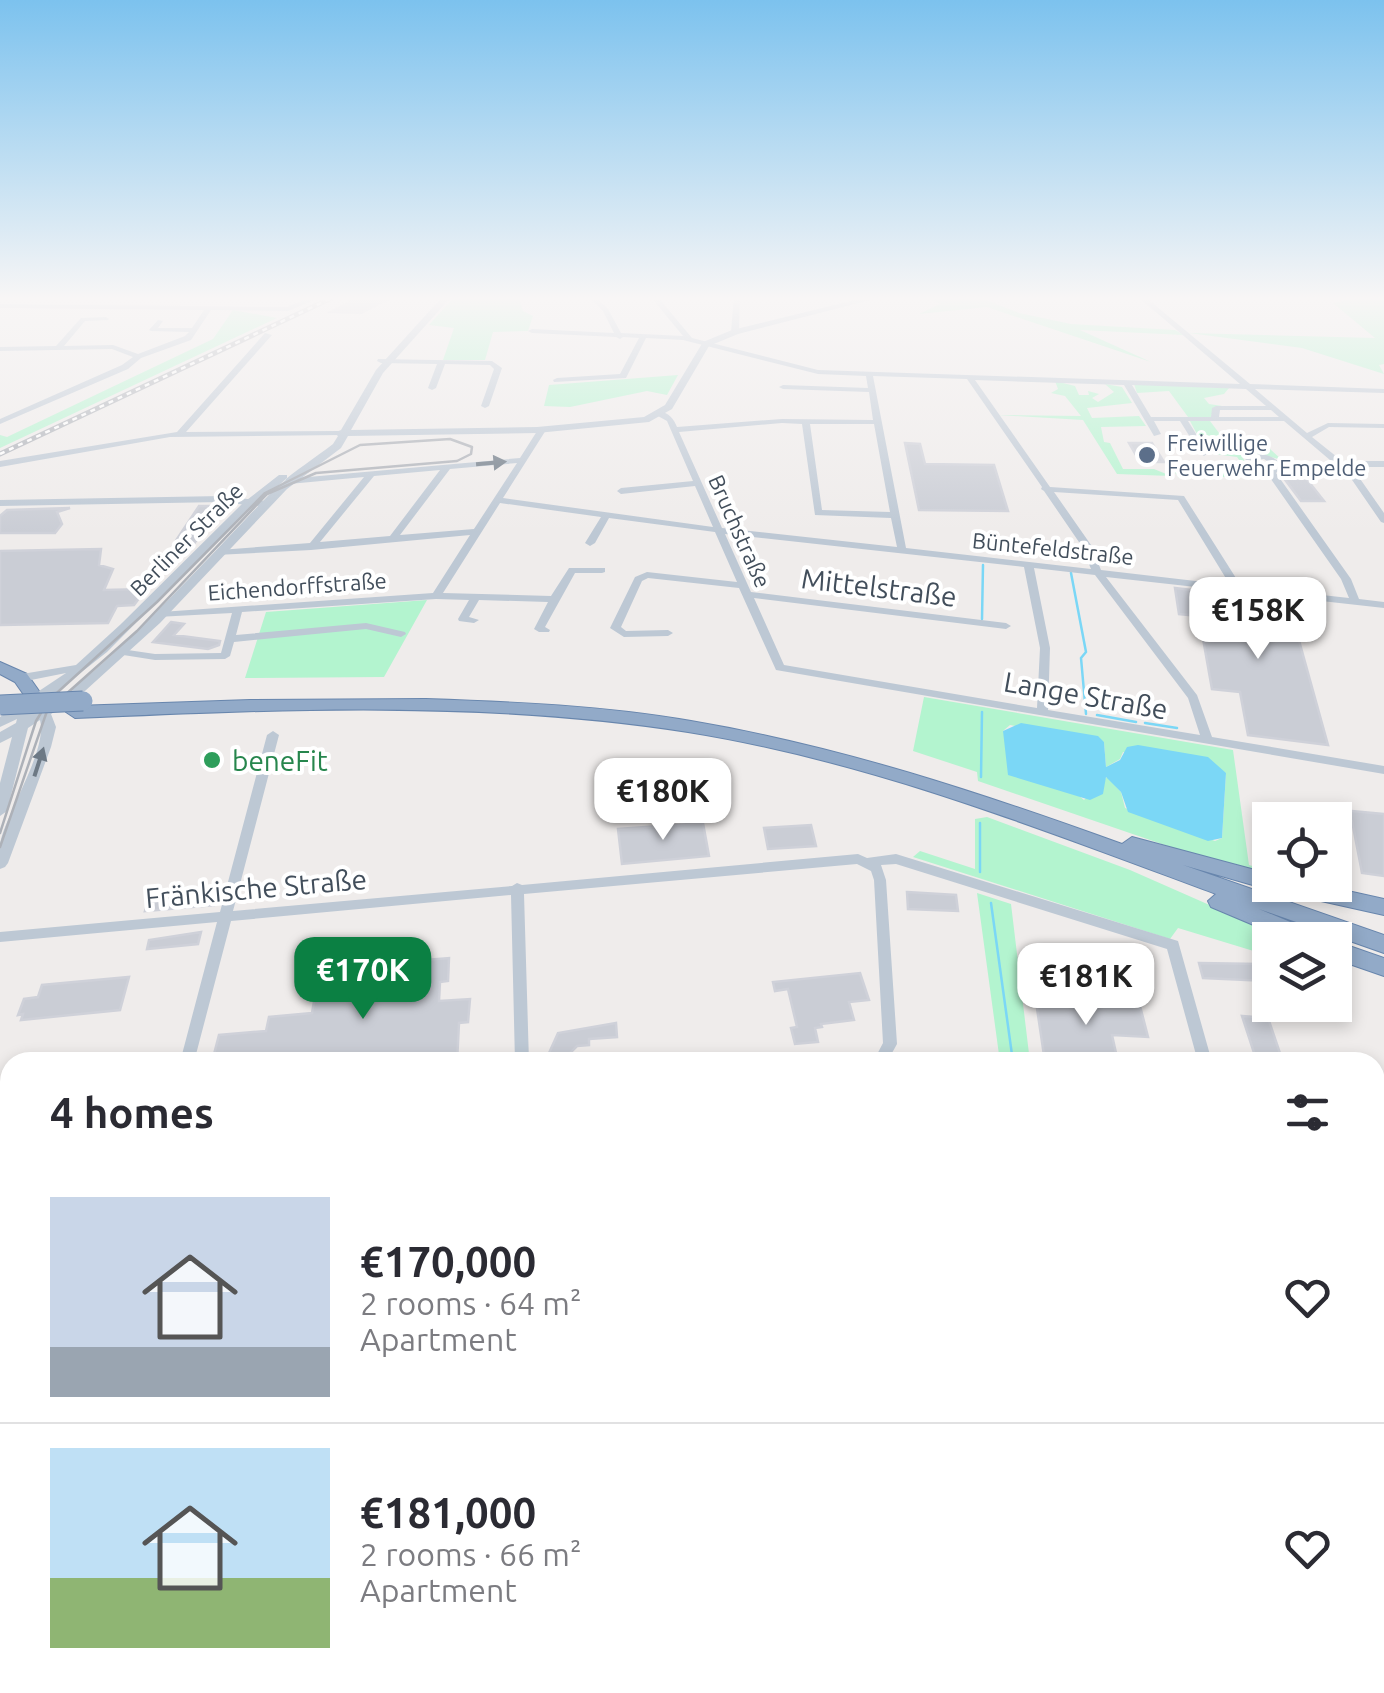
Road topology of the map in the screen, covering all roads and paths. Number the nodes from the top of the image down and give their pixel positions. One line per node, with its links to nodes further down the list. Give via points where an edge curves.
1 (106, 375): 27 (street)
2 (232, 375): 34 (street)
3 (376, 375): 32 (street, Berliner Straße)
4 (437, 375): 16 (street)
5 (494, 375): 19 (street)
6 (624, 375): 12 (street)
7 (686, 375): 21 (street)
8 (870, 375): 17 (street)
9 (895, 375): 11 (street)
10 (1233, 375): 15 (street)
11 (970, 378): 13 (street); 46 (street)
12 (557, 380)
13 (1127, 383): 15 (street); 22 (street)
14 (782, 387): 17 (street)
15 (1247, 387): 18 (street); 20 (street)
16 (432, 388)
17 (871, 390): 28 (street)
18 (1384, 392)
19 (485, 406)
20 (1272, 408): 24 (street, via 1216,408); 25 (street)
21 (661, 414): 30 (street); 31 (street, Bruchstraße)
22 (1148, 419): 23 (street); 33 (street)
23 (1183, 419): 24 (street); 36 (street)
24 (1216, 419): 25 (street)
25 (1285, 419): 35 (street)
26 (806, 421): 28 (street); 31 (street); 54 (street, via 818,513)
27 (0, 422)
28 (877, 422): 54 (street)
29 (1384, 426): 35 (street, via 1328,425)
30 (542, 430): 32 (street); 37 (street)
31 (674, 430): 45 (street, Bruchstraße)
32 (342, 433): 34 (street); 44 (street, Berliner Straße, via 334,449); 50 (street, Berliner Straße)
33 (1157, 434)
34 (179, 435): 38 (street)
35 (1307, 436): 39 (street)
36 (1204, 452)
37 (524, 460): 41 (street, one-way to 37); 48 (street)
38 (0, 464)
39 (1340, 464): 40 (street, via 1358,457); 49 (street)
40 (1384, 464)
41 (446, 467): 42 (street); 58 (street)
42 (372, 473): 44 (street); 60 (street)
43 (1270, 473): 71 (street)
44 (290, 481): 52 (street, Berliner Straße)
45 (697, 483): 47 (street); 56 (street, Bruchstraße)
46 (1045, 489): 65 (street); 66 (street, via 1181,498)
47 (621, 491)
48 (498, 500): 53 (street, Büntefeldstraße); 57 (street)
49 (1378, 500): 55 (street)
50 (249, 502): 51 (street); 52 (street); 82 (street, Berliner Straße)
51 (0, 503)
52 (265, 504): 62 (street, Berliner Straße)
53 (606, 515): 56 (street, Büntefeldstraße); 59 (street)
54 (894, 515): 61 (street)
55 (1384, 520)
56 (718, 530): 61 (street, Büntefeldstraße); 67 (street, Bruchstraße)
57 (476, 532): 58 (street); 68 (street)
58 (392, 539): 60 (street)
59 (590, 542)
60 (311, 547): 62 (street)
61 (902, 551): 63 (street, Büntefeldstraße)
62 (218, 553): 74 (street, Berliner Straße)
63 (1029, 566): 65 (street, Büntefeldstraße); 89 (street, via 1045,648)
64 (602, 570): 70 (street, via 572,570)
65 (1101, 574): 66 (street, Büntefeldstraße); 92 (street, via 1193,698)
66 (1237, 588): 71 (street, Büntefeldstraße)
67 (744, 589): 76 (street, Mittelstraße); 78 (street, Mittelstraße, via 638,579 614,628 638,636); 84 (street, Bruchstraße)
68 (436, 596): 69 (street, Eichendorffstraße); 73 (street, Eichendorffstraße)
69 (476, 597): 70 (street, Eichendorffstraße); 75 (street, via 462,619)
70 (554, 600): 77 (street, via 540,629)
71 (1355, 601): 72 (street, Büntefeldstraße)
72 (1384, 604)
73 (238, 610): 74 (street, Eichendorffstraße); 80 (street)
74 (158, 617): 81 (street, Berliner Straße)
75 (474, 620)
76 (1006, 626)
77 (545, 630)
78 (668, 633)
79 (401, 634): 80 (street, via 366,626)
80 (230, 640): 81 (street, via 225,656)
81 (122, 652): 86 (street, Berliner Straße)
82 (80, 665): 85 (street); 88 (street, Berliner Straße)
83 (0, 667): 85 (highway); 88 (highway)
84 (780, 668): 89 (street, Lange Straße)
85 (20, 678): 88 (highway)
86 (75, 704): 87 (highway, bridge); 88 (street); 90 (highway); 98 (highway, via 378,703 605,715 832,757); 99 (highway, via 396,694 644,711 864,755)
87 (0, 705)
88 (29, 710): 90 (street); 93 (street); 95 (street); 101 (street, one-way to 88, via 49,727)
89 (1042, 712): 92 (street, Lange Straße)
90 (0, 719)
91 (273, 734): 106 (street)
92 (1206, 737): 96 (street, Lange Straße)
93 (0, 738)
94 (0, 750): 95 (street, via 10,754)
95 (14, 767): 97 (street)
96 (1384, 770)
97 (0, 811)
98 (1084, 840): 107 (highway); 110 (highway)
99 (1128, 843): 102 (highway); 108 (highway)
100 (870, 862): 103 (street, Fränkische Straße, via 844,858); 115 (street, via 880,880); 116 (street, Fränkische Straße, via 896,858 1173,945)
101 (0, 863)
102 (1252, 877)
103 (517, 888): 106 (street, Fränkische Straße); 114 (street)
104 (1352, 901): 105 (highway)
105 (1384, 908)
106 (226, 916): 109 (street, Fränkische Straße); 113 (street)
107 (1270, 922)
108 (1384, 932)
109 (0, 938)
110 (1384, 944)
111 (1352, 956): 112 (highway)
112 (1384, 967)
113 (190, 1052)
114 (522, 1052)
115 (886, 1052)
116 (1203, 1052)

